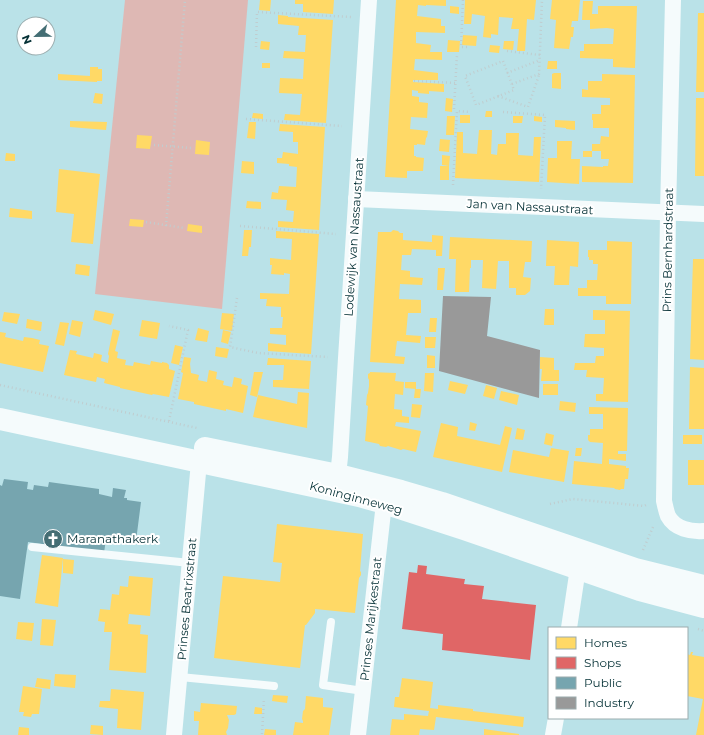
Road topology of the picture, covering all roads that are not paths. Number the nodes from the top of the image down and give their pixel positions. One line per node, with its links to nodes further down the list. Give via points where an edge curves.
1 (369, 0): 3 (street, Lodewijk van Nassaustraat)
2 (673, 0): 4 (street, Prins Bernhardstraat)
3 (356, 199): 4 (street, Jan van Nassaustraat); 9 (street, Lodewijk van Nassaustraat)
4 (668, 213): 5 (street, Jan van Nassaustraat); 11 (street, Prins Bernhardstraat, via 664,501 669,516 678,527 694,532)
5 (704, 214)
6 (0, 404): 9 (main road, Koninginneweg)
7 (0, 419): 8 (main road, Koninginneweg)
8 (199, 462): 10 (main road, Koninginneweg); 13 (street, Prinses Beatrixstraat)
9 (338, 475): 15 (main road, Koninginneweg, via 442,503 635,569)
10 (384, 503): 14 (main road, Koninginneweg); 21 (street, Prinses Marijkestraat)
11 (704, 531)
12 (32, 547): 13 (lane)
13 (190, 563): 19 (street, Prinses Beatrixstraat)
14 (578, 568): 16 (main road, Koninginneweg, via 640,590); 18 (street)
15 (704, 586)
16 (704, 607)
17 (331, 622): 21 (lane, via 323,685)
18 (569, 627)
19 (180, 677): 20 (lane); 23 (street, Prinses Beatrixstraat)
20 (274, 686)
21 (363, 691): 24 (street, Prinses Marijkestraat)
22 (556, 719): 25 (street)
23 (174, 735)
24 (358, 735)
25 (553, 735)

